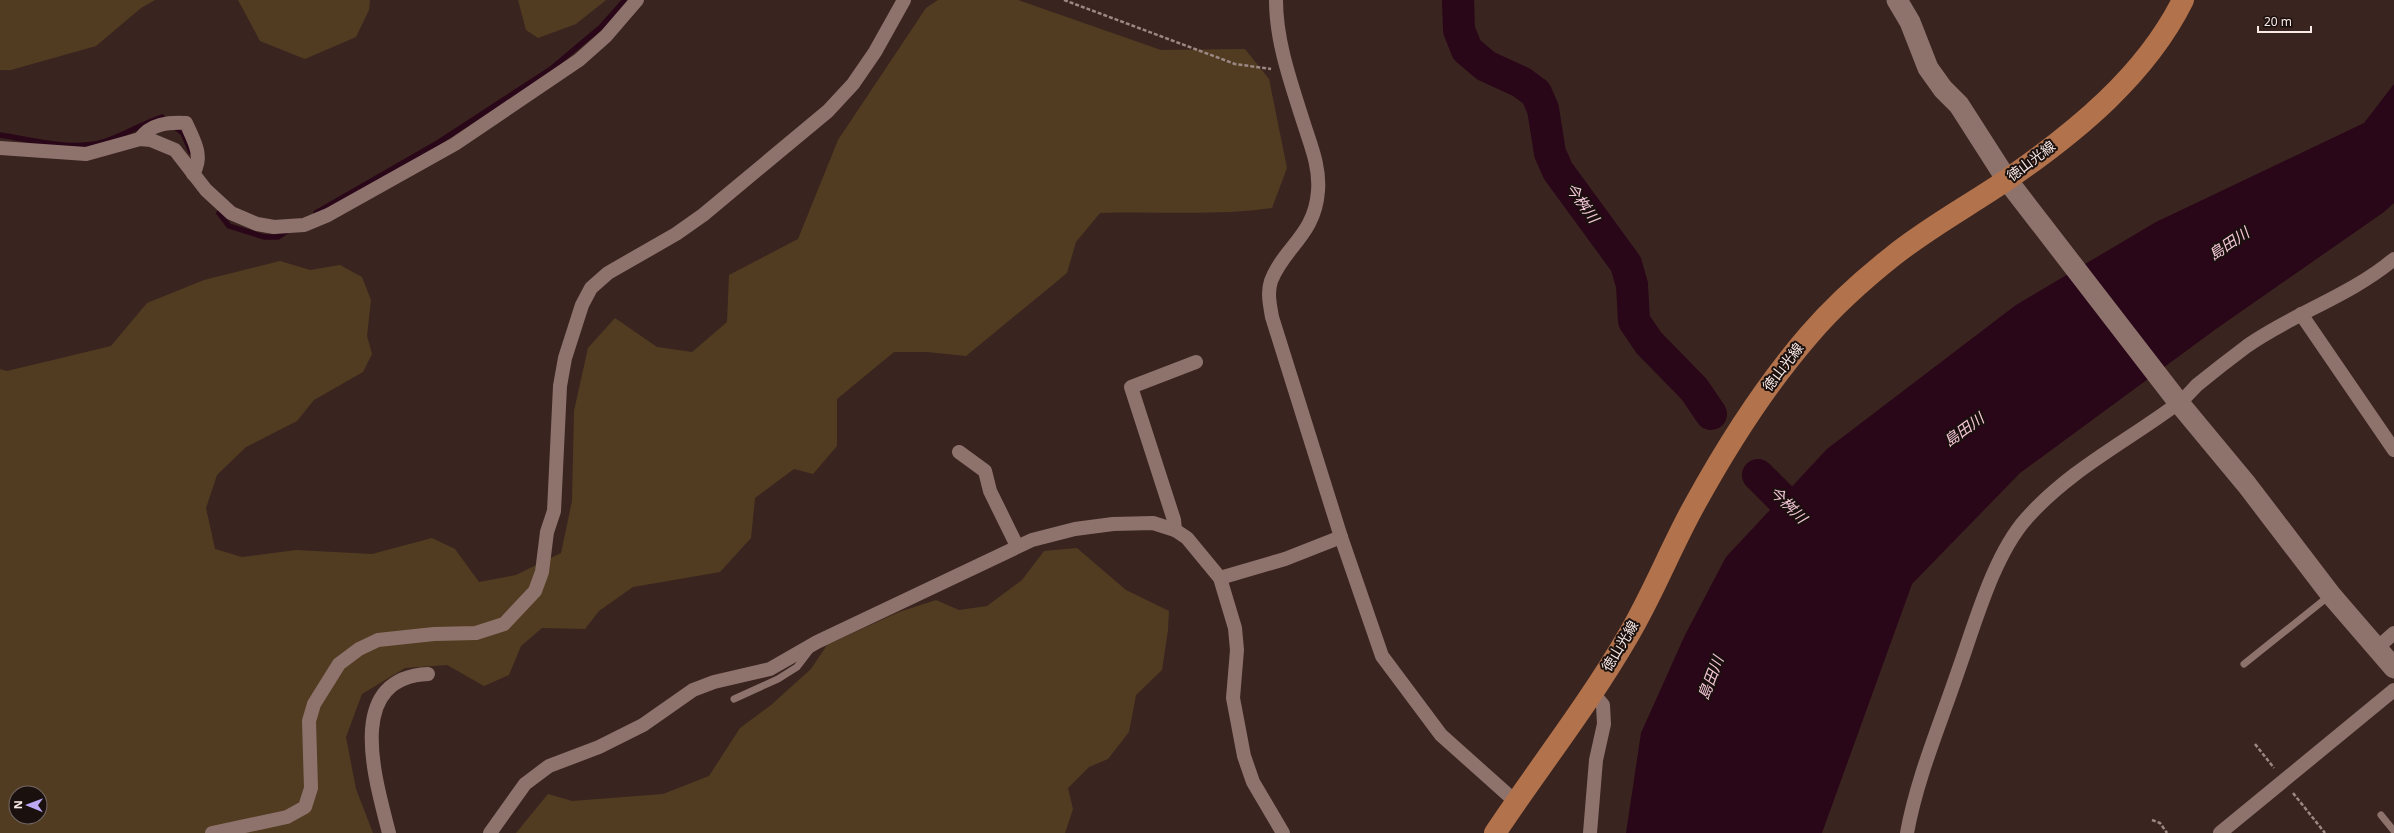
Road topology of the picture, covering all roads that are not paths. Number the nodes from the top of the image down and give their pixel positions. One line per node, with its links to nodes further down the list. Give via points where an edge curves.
1 (637, 0): 8 (street, via 606,36 579,60 455,144 328,215 304,225 257,224 231,213)
2 (904, 0): 33 (street, via 853,84 828,111 703,215 670,238 608,272 591,288 582,305 565,358 560,386 554,511 547,532 542,572 535,591 504,624 476,633 378,640 359,649 339,664 314,704 309,721 308,739 312,767 311,788 305,807 287,817)
3 (1276, 0): 17 (street, via 1276,21 1287,72 1317,167 1318,192 1313,217 1271,282 1268,299)
4 (1897, 0): 9 (street, via 1910,22 1928,68 1959,105)
5 (2183, 0): 9 (main road, 徳山光線, via 2168,27 2138,67 2096,111)
6 (140, 139): 7 (street, via 86,154); 8 (street, via 163,143 175,150); 8 (street, via 146,130 170,122 186,123 198,149 198,166)
7 (0, 148)
8 (193, 174)
9 (2013, 187): 13 (street); 28 (main road, 徳山光線, via 1965,206 1893,256 1848,295 1810,333 1767,386 1734,437 1694,505 1628,636)
10 (2394, 259): 11 (street, via 2357,284)
11 (2301, 314): 13 (street, via 2248,346 2198,385); 14 (street)
12 (1196, 362): 16 (street, via 1132,387)
13 (2174, 396): 20 (street, via 2247,485); 39 (street, via 2056,488 2024,520 2000,558 1917,787)
14 (2394, 450)
15 (959, 452): 18 (street, via 985,471 990,491)
16 (1175, 530): 18 (street, via 1153,523 1113,524 1075,529); 19 (street, via 1187,538)
17 (1341, 537): 19 (street, via 1285,559); 30 (street, via 1382,656 1442,735)
18 (1017, 546): 22 (street, via 940,586)
19 (1220, 578): 36 (street, via 1235,628 1237,650 1233,698 1244,756 1253,782)
20 (2331, 595): 23 (street); 24 (lane)
21 (2394, 633): 23 (street)
22 (817, 642): 29 (lane, via 797,667 778,679); 35 (street, via 770,669 714,682 693,690 643,726 549,766 525,784)
23 (2377, 648): 25 (street)
24 (2244, 664)
25 (2394, 668)
26 (428, 674): 34 (street, via 414,675 393,684 381,697 374,712 371,746 374,778)
27 (2394, 690): 40 (street)
28 (1592, 692): 30 (main road, 徳山光線); 38 (street, via 1603,705 1604,724 1596,760)
29 (734, 699)
30 (1516, 802): 37 (main road, 徳山光線)
31 (2381, 815): 32 (lane)
32 (2394, 832)
33 (212, 833)
34 (389, 833)
35 (490, 833)
36 (1283, 833)
37 (1495, 833)
38 (1590, 833)
39 (1907, 833)
40 (2220, 833)

